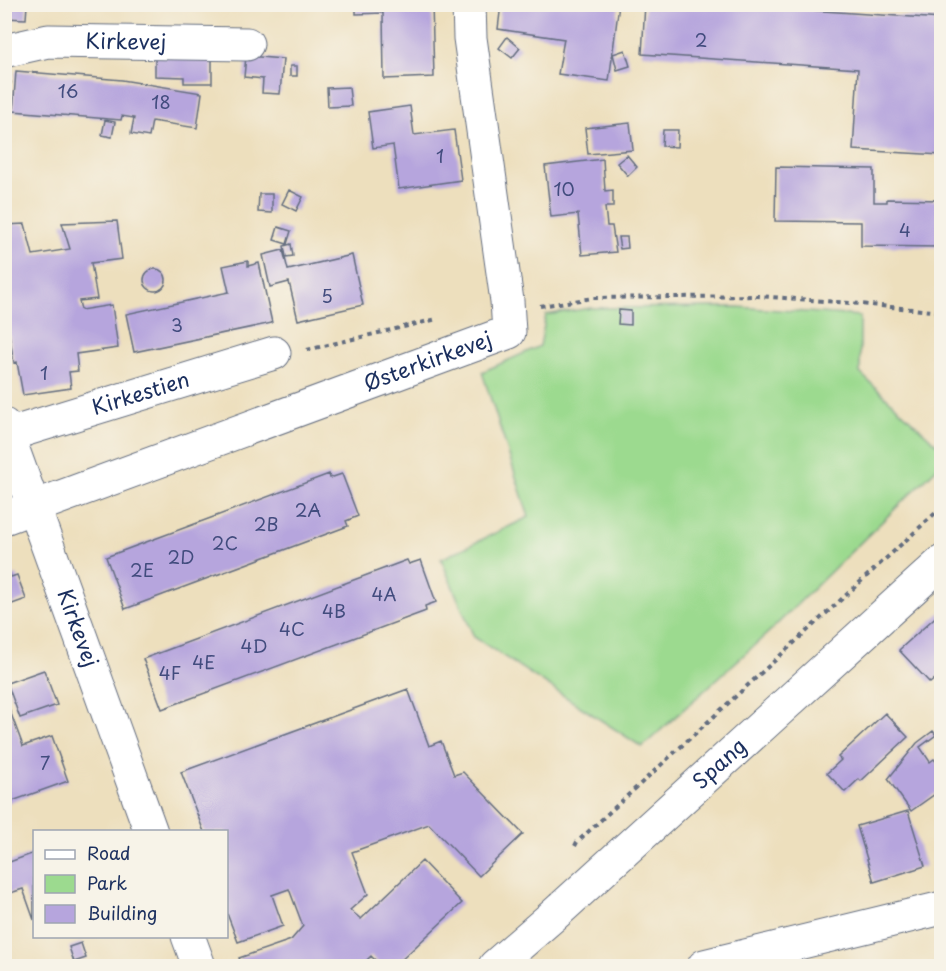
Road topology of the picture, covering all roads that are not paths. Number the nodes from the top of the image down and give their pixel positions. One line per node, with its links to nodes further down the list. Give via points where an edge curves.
1 (470, 4): 6 (street, Østerkirkevej, via 470,38 509,332)
2 (247, 44): 3 (street, Kirkevej, via 48,41)
3 (4, 51)
4 (274, 353): 5 (street, Kirkestien)
5 (6, 430): 6 (street, Kirkevej)
6 (35, 506): 7 (street); 9 (street, Kirkevej)
7 (4, 518)
8 (942, 562): 13 (street, Spang)
9 (150, 830)
10 (942, 908): 14 (street)
11 (189, 938): 12 (street)
12 (199, 966)
13 (495, 966)
14 (704, 966)

